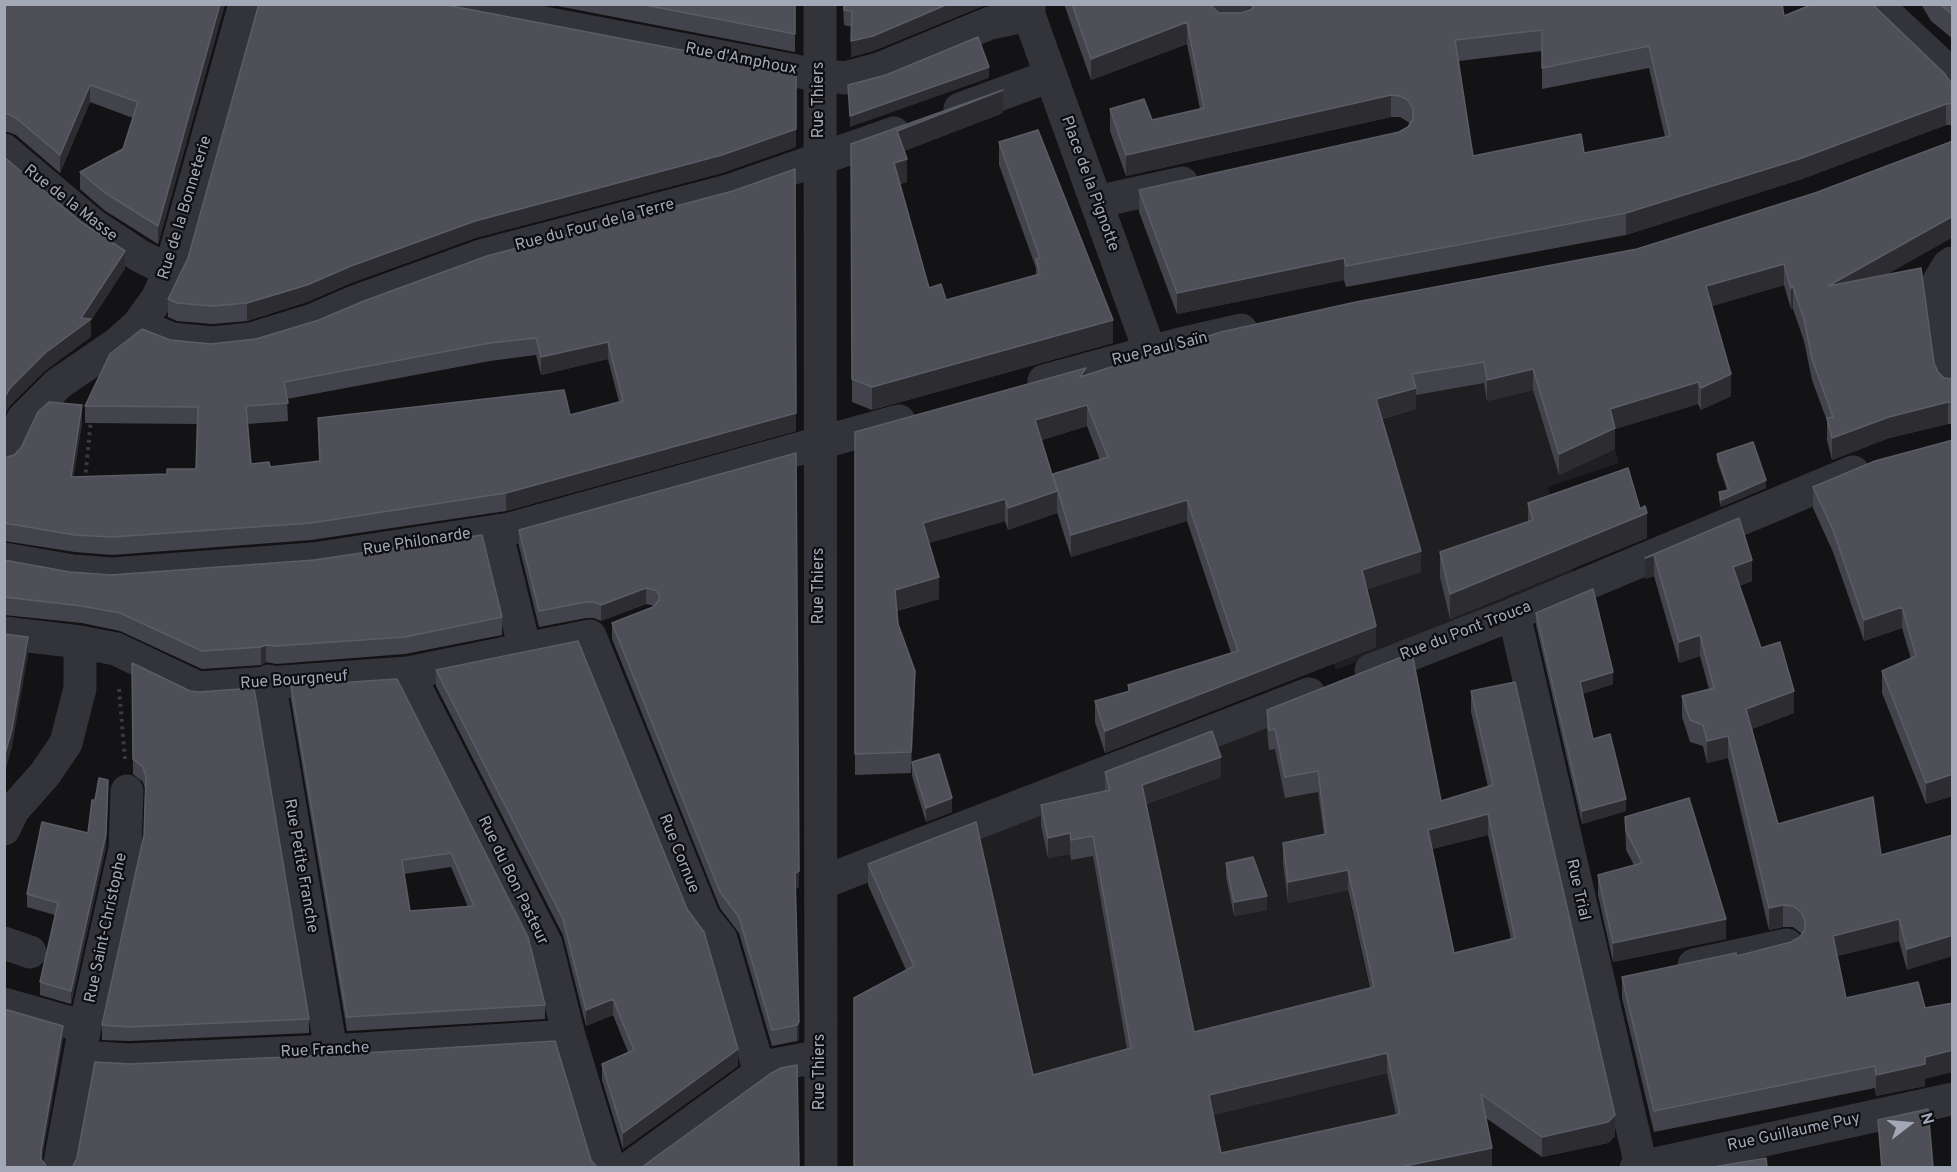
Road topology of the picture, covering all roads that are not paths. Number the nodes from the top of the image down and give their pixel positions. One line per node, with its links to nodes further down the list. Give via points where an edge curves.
1 (244, 4): 14 (street, Rue de la Bonneterie)
2 (445, 4): 6 (street, Rue d'Amphoux)
3 (820, 4): 6 (street, Rue Thiers)
4 (1876, 4): 7 (street)
5 (1029, 10): 6 (street, Rue d'Amphoux, via 879,69 844,78); 8 (street, Place de la Pignotte)
6 (820, 75): 10 (street, Rue Thiers)
7 (1953, 75)
8 (1050, 76): 10 (street, Rue du Four de la Terre); 12 (street, Place de la Pignotte)
9 (4, 150): 14 (street, Rue de la Masse, via 93,225)
10 (820, 158): 16 (street, Rue du Four de la Terre, via 728,191 481,256 357,300 313,320 251,339 213,344 172,339); 21 (street, Rue Thiers)
11 (1211, 176): 12 (street)
12 (1096, 202): 17 (street, Place de la Pignotte)
13 (1953, 263): 18 (street, via 1939,281)
14 (170, 271): 16 (street, Rue de la Bonneterie, via 157,299)
15 (1273, 322): 17 (street, Rue Paul Saïn)
16 (138, 325): 22 (street, Rue de la Bonneterie, via 58,384 23,419)
17 (1150, 352): 19 (street, Rue Paul Saïn)
18 (1953, 382)
19 (1019, 387)
20 (928, 413): 21 (street)
21 (820, 442): 24 (street, Rue Philonarde); 35 (street, Rue Thiers)
22 (4, 457)
23 (1877, 462): 26 (street, Rue du Pont Trouca)
24 (496, 531): 25 (street, Rue Philonarde, via 313,559 112,574); 30 (street)
25 (4, 559)
26 (1514, 614): 35 (street, Rue du Pont Trouca); 39 (street, Rue Trial)
27 (4, 633): 29 (street, Rue Bourgneuf)
28 (590, 636): 30 (street, Rue Bourgneuf); 45 (street, Rue Cornue, via 704,918 722,939)
29 (80, 642): 32 (street, Rue Bourgneuf, via 116,649 198,688); 34 (street, via 80,688 66,743)
30 (525, 650): 31 (street, Rue Bourgneuf)
31 (408, 674): 32 (street, Rue Bourgneuf); 41 (street, Rue du Bon Pasteur, via 546,944)
32 (269, 681): 43 (street, Rue Petite Franche)
33 (127, 791): 42 (street, Rue Saint-Christophe, via 125,849)
34 (4, 829)
35 (821, 883): 44 (street, Rue Thiers)
36 (1787, 945): 37 (street)
37 (1665, 971)
38 (1632, 978): 39 (street)
39 (1599, 984): 52 (street, Rue Trial)
40 (4, 1004): 42 (street, Rue Franche)
41 (569, 1036): 43 (street, Rue Franche); 49 (street, Rue du Bon Pasteur)
42 (82, 1042): 43 (street, Rue Franche, via 129,1060); 48 (street, Rue Saint-Christophe)
43 (331, 1051)
44 (821, 1056): 45 (street, via 774,1065); 51 (street, Rue Thiers)
45 (760, 1073): 50 (street)
46 (1953, 1100): 47 (street, Rue Guillaume Puy)
47 (1676, 1163): 52 (street, Rue Guillaume Puy)
48 (59, 1167)
49 (609, 1167)
50 (629, 1167)
51 (821, 1167)
52 (1638, 1167)

